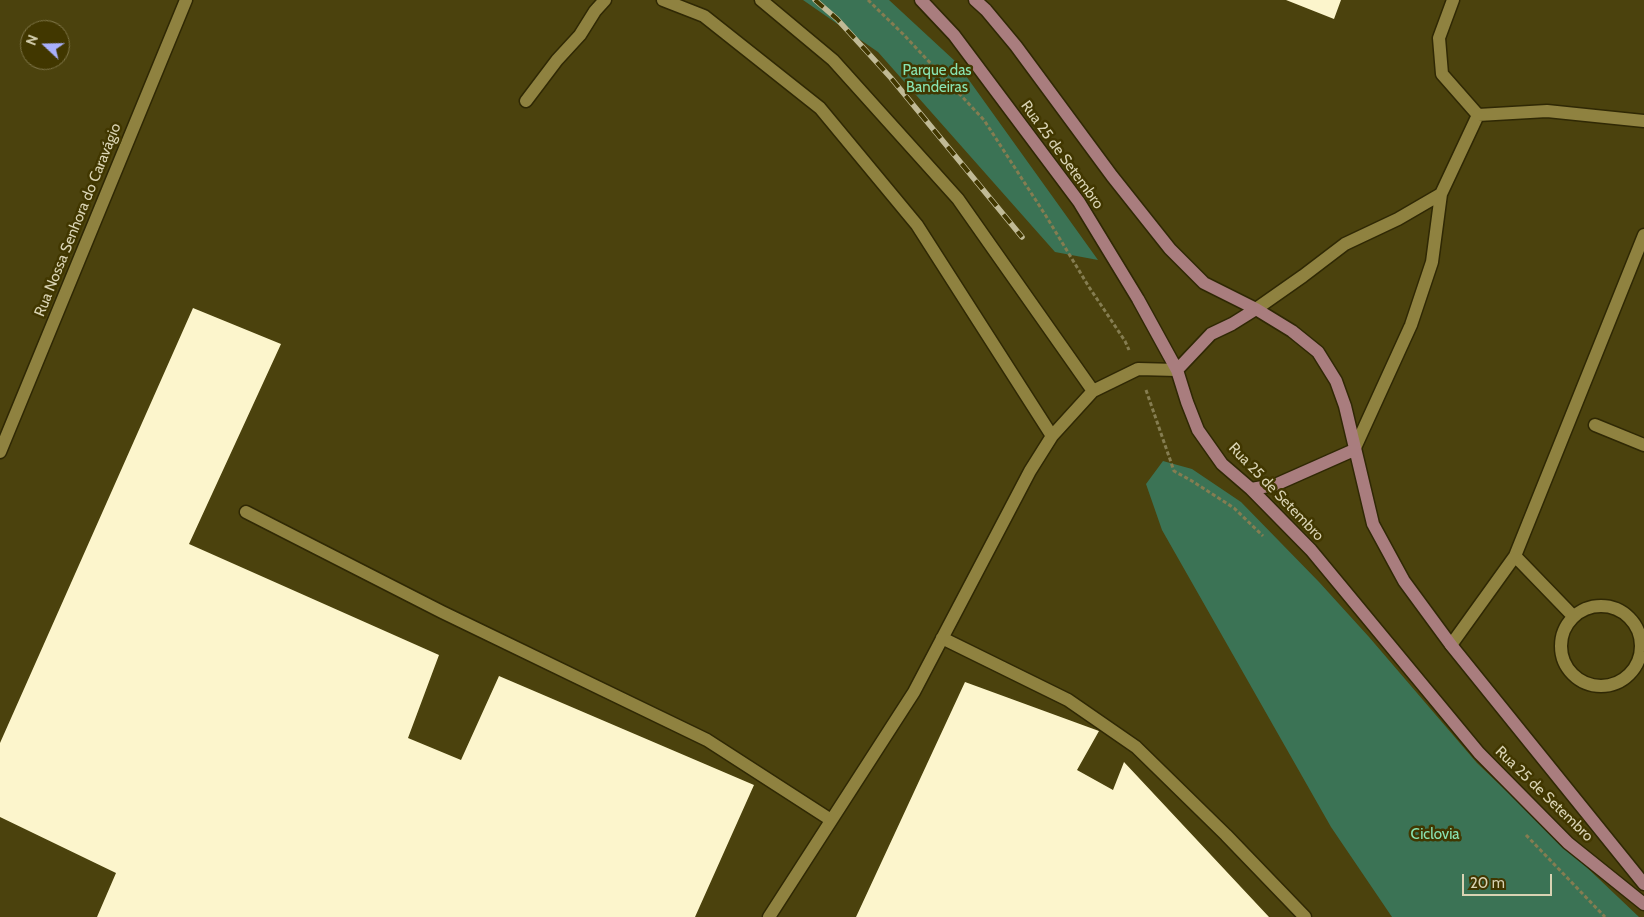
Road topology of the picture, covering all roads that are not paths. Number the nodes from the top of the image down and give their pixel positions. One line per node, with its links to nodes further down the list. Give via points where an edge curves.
1 (186, 0): 20 (street, Rua Nossa Senhora do Caravágio)
2 (605, 0): 8 (street)
3 (663, 0): 17 (street, via 704,16 820,108 917,225)
4 (761, 0): 15 (street, via 833,60 958,198)
5 (921, 0): 14 (main road, Rua 25 de Setembro, via 954,35 1079,202)
6 (975, 0): 13 (main road, Rua 25 de Setembro, via 1016,46 1170,249 1204,283)
7 (1453, 0): 9 (street, via 1439,38 1442,74)
8 (526, 101)
9 (1478, 115): 10 (street, via 1547,111); 11 (street)
10 (1644, 121)
11 (1442, 194): 13 (street, via 1345,244); 19 (street, via 1432,262 1411,325)
12 (1644, 235): 23 (street)
13 (1256, 309): 14 (main road, via 1211,334); 19 (main road, Rua 25 de Setembro, via 1318,352 1336,381)
14 (1177, 370): 15 (street, via 1138,369); 21 (main road, Rua 25 de Setembro, via 1198,430 1222,464)
15 (1093, 391): 17 (street)
16 (1595, 425): 18 (street)
17 (1052, 436): 26 (street, via 1030,471)
18 (1644, 445)
19 (1354, 450): 21 (main road, via 1275,485); 27 (main road, Rua 25 de Setembro, via 1377,531 1404,581)
20 (0, 452)
21 (1251, 489): 30 (main road, Rua 25 de Setembro, via 1311,550 1479,753 1568,842)
22 (246, 512): 28 (street, via 442,612 707,740)
23 (1515, 556): 24 (street); 27 (street)
24 (1573, 616): 25 (street, via 1590,607 1611,607 1628,616); 25 (street, via 1560,638 1563,662 1579,682 1603,688 1626,678 1640,657)
25 (1642, 631)
26 (942, 638): 28 (street, via 914,692); 32 (street, via 1068,700 1136,747)
27 (1451, 645): 29 (main road, Rua 25 de Setembro)
28 (831, 820): 31 (street)
29 (1644, 884)
30 (1644, 904)
31 (769, 917)
32 (1305, 917)

